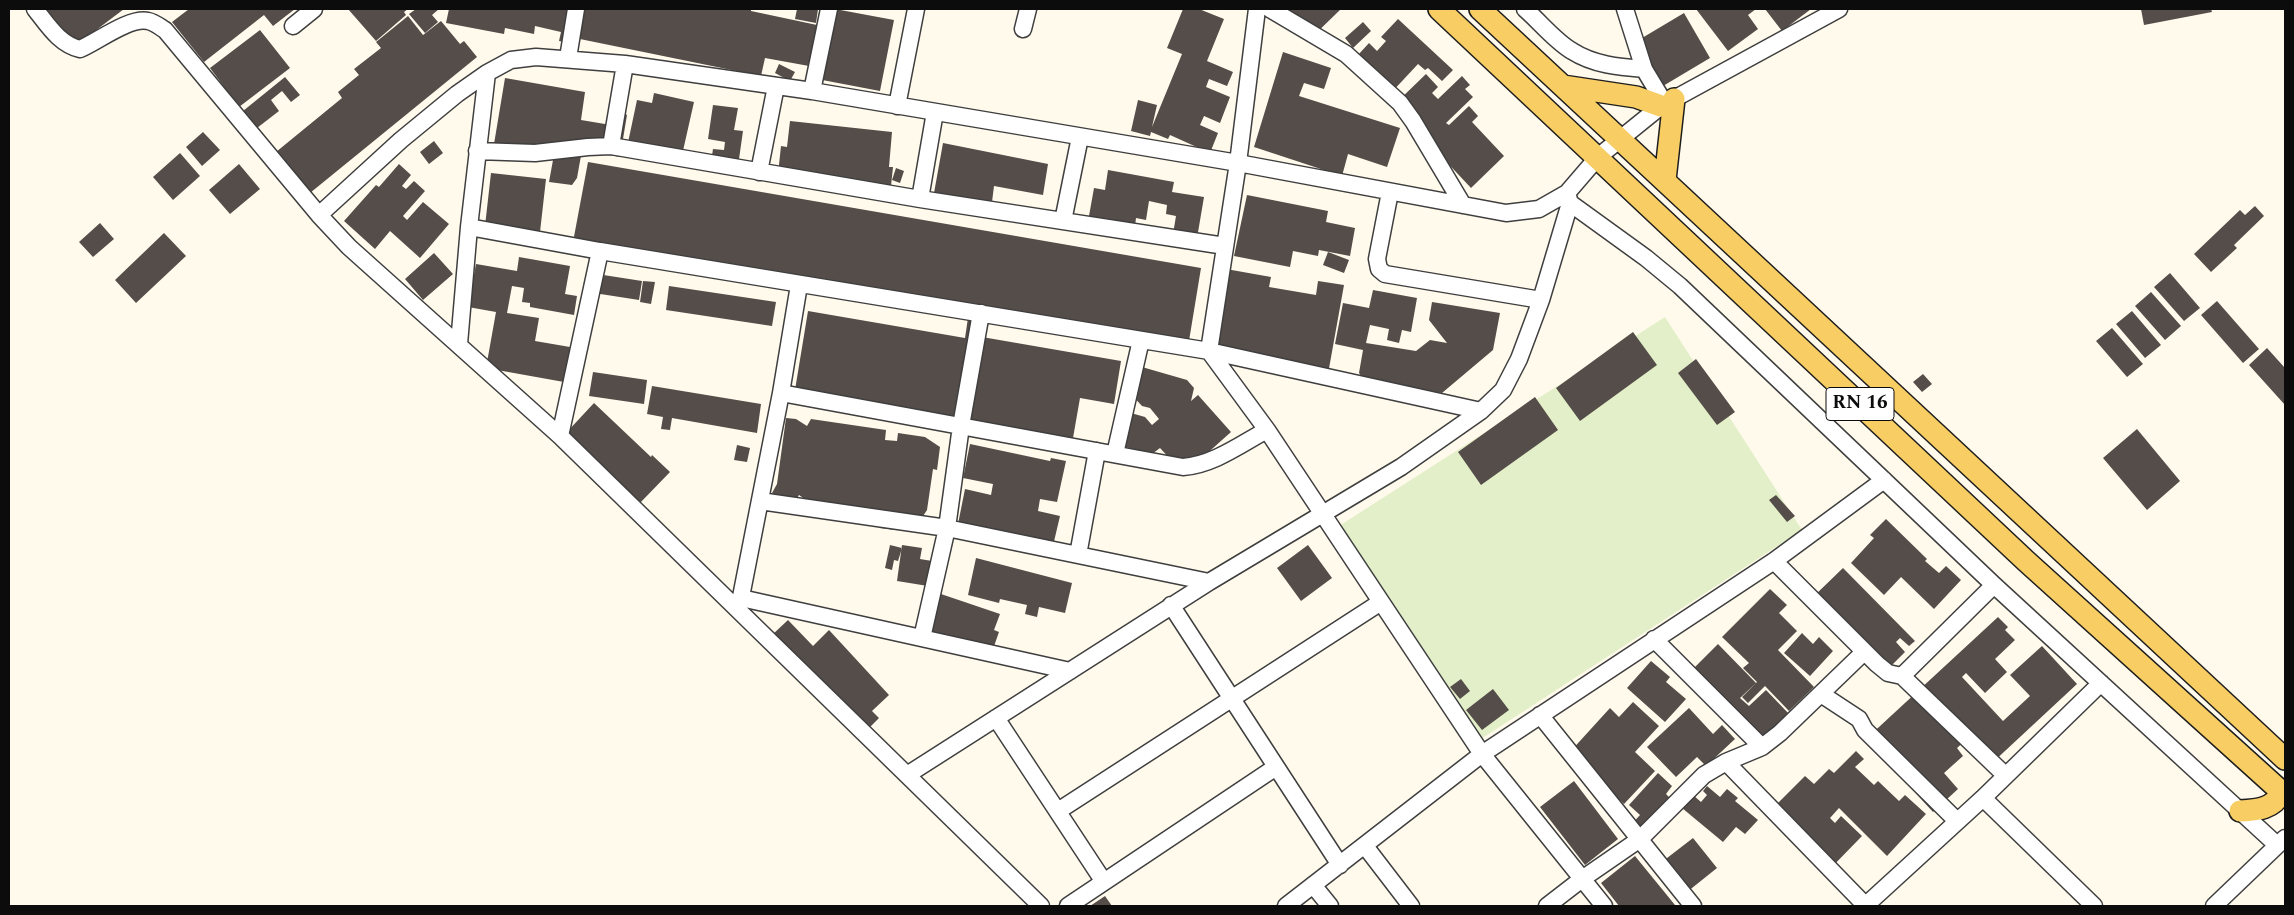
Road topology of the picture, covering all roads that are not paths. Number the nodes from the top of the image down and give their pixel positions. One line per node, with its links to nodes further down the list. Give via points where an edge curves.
1 (35, 9): 14 (street, via 58,38 80,49)
2 (314, 9): 15 (street)
3 (576, 9): 17 (street)
4 (829, 9): 23 (street)
5 (916, 9): 25 (street)
6 (1028, 9): 16 (street)
7 (1257, 9): 32 (street)
8 (1270, 9): 38 (street, via 1346,54 1400,103)
9 (1439, 9): 31 (main road, RN 16)
10 (1480, 9): 22 (main road, RN 16)
11 (1525, 9): 19 (street, via 1580,56 1612,67)
12 (1625, 9): 19 (street)
13 (1839, 9): 24 (street)
14 (142, 15): 39 (street, via 165,30)
15 (293, 26)
16 (1023, 29)
17 (568, 58): 18 (street); 20 (street, via 522,57)
18 (625, 64): 21 (street); 29 (street)
19 (1644, 69): 24 (street)
20 (487, 72): 30 (street); 39 (street, via 401,140)
21 (776, 86): 23 (street); 33 (street)
22 (1563, 86): 24 (main road); 28 (main road, RN 16)
23 (812, 91): 25 (street)
24 (1667, 103): 28 (street); 34 (main road)
25 (897, 106): 26 (street)
26 (935, 112): 27 (street); 37 (street)
27 (1080, 136): 32 (street); 40 (street)
28 (1619, 138): 31 (street); 34 (main road, RN 16)
29 (611, 146): 30 (street, via 534,154); 33 (street)
30 (477, 151): 41 (street)
31 (1598, 156): 36 (street); 85 (main road, RN 16, via 2026,561)
32 (1238, 163): 35 (street); 42 (street)
33 (759, 172): 37 (street)
34 (1664, 180): 80 (main road, RN 16)
35 (1390, 192): 38 (street); 45 (street, via 1377,260 1379,269 1385,274)
36 (1568, 198): 38 (street, via 1539,209 1506,213); 45 (street); 57 (street, via 1680,286)
37 (920, 199): 40 (street)
38 (1463, 205)
39 (319, 215): 48 (street, via 349,247)
40 (1063, 220): 42 (street)
41 (469, 227): 43 (street); 48 (street)
42 (1225, 246): 49 (street)
43 (600, 251): 44 (street); 54 (street)
44 (799, 285): 46 (street); 50 (street)
45 (1541, 300): 51 (street, via 1520,359 1503,390)
46 (981, 313): 47 (street); 52 (street)
47 (1141, 340): 49 (street); 56 (street)
48 (458, 344): 54 (street)
49 (1209, 351): 51 (street); 53 (street)
50 (781, 393): 52 (street); 58 (street)
51 (1481, 411): 59 (street, via 1401,468)
52 (961, 426): 55 (street); 60 (street)
53 (1267, 430): 56 (street, via 1195,466 1183,467); 59 (street)
54 (560, 436): 66 (street)
55 (1097, 451): 56 (street); 61 (street)
56 (1115, 454)
57 (1884, 480): 62 (street); 64 (street)
58 (760, 501): 60 (street); 66 (street)
59 (1322, 514): 63 (street); 65 (street)
60 (947, 528): 61 (street); 68 (street)
61 (1078, 555): 63 (street)
62 (1774, 561): 69 (street); 70 (street)
63 (1209, 582): 67 (street)
64 (1994, 585): 72 (street); 73 (street)
65 (1381, 602): 75 (street); 79 (street)
66 (740, 604): 68 (street); 83 (street)
67 (1171, 606): 71 (street); 75 (street)
68 (922, 638): 71 (street)
69 (1654, 639): 76 (street); 78 (street)
70 (1864, 652): 72 (street, via 1888,672); 74 (street)
71 (1070, 671): 77 (street)
72 (1902, 676): 84 (street)
73 (2101, 683): 84 (street); 88 (street)
74 (1821, 694): 78 (street); 89 (street, via 1859,719 1865,730)
75 (1232, 699): 82 (street); 87 (street)
76 (1540, 715): 79 (street); 90 (street)
77 (996, 718): 83 (street); 87 (street)
78 (1762, 746): 81 (street)
79 (1482, 754): 92 (street); 94 (street)
80 (2285, 759)
81 (1726, 762): 90 (street, via 1704,775); 105 (street)
82 (1276, 767): 93 (street); 95 (street)
83 (907, 775): 97 (street)
84 (2005, 775): 86 (street)
85 (2283, 793): 88 (main road, via 2267,807)
86 (1983, 798): 89 (street); 106 (street)
87 (1058, 811): 95 (street)
88 (2240, 811): 91 (street)
89 (1957, 821): 105 (street)
90 (1640, 839): 94 (street); 104 (street)
91 (2281, 842): 107 (street)
92 (1365, 846): 93 (street); 101 (street)
93 (1340, 865): 96 (street)
94 (1582, 879): 102 (street); 103 (street)
95 (1104, 882): 98 (street)
96 (1312, 885): 99 (street); 100 (street)
97 (1041, 906)
98 (1068, 906)
99 (1286, 906)
100 (1330, 906)
101 (1411, 906)
102 (1548, 906)
103 (1604, 906)
104 (1693, 906)
105 (1866, 906)
106 (2094, 906)
107 (2214, 906)

